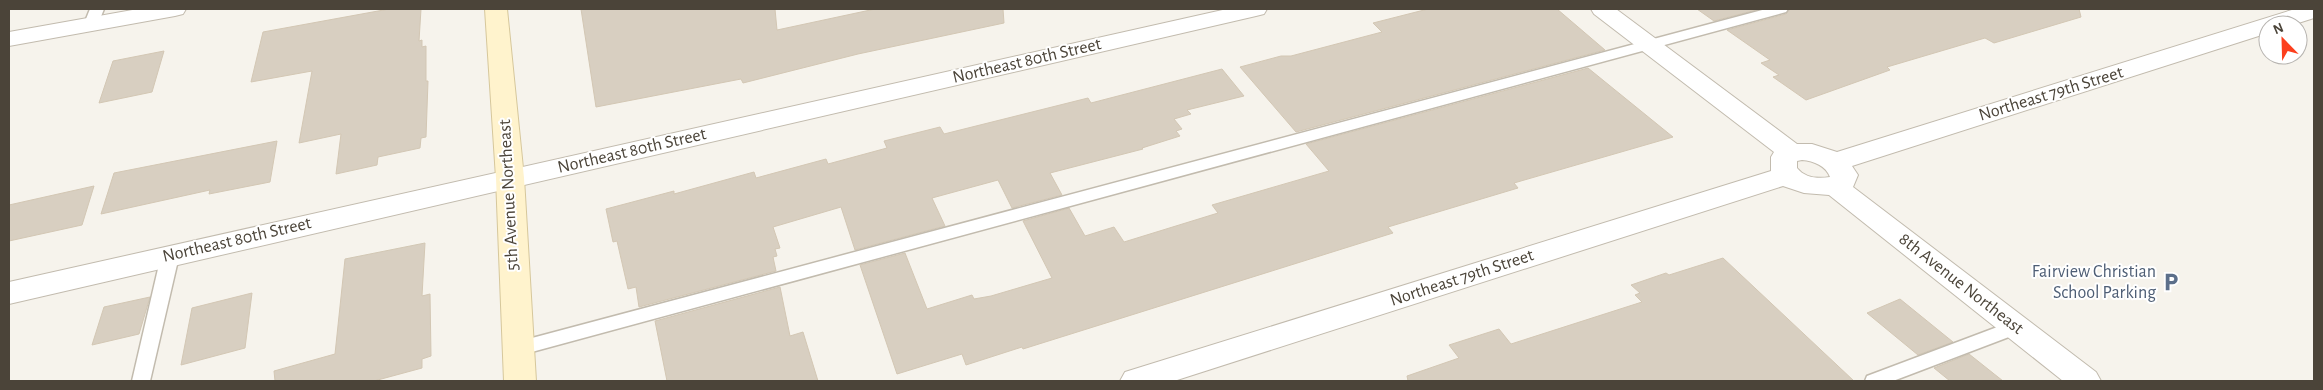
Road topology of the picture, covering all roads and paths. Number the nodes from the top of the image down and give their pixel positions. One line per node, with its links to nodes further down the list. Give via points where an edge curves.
1 (175, 9): 8 (street)
2 (496, 9): 14 (main road, 5th Avenue Northeast)
3 (1256, 9): 14 (street, Northeast 80th Street)
4 (1602, 9): 11 (street)
5 (1780, 9): 11 (lane)
6 (2314, 10): 7 (street, Northeast 79th Street)
7 (2299, 15)
8 (94, 16): 10 (street)
9 (2258, 28): 13 (street, Northeast 79th Street)
10 (9, 39)
11 (1650, 45): 12 (street); 18 (lane)
12 (1790, 164): 13 (street, via 1796,180 1817,188); 21 (street, Northeast 79th Street)
13 (1835, 175): 17 (street, 8th Avenue Northeast)
14 (510, 178): 15 (street, Northeast 80th Street); 18 (main road, 5th Avenue Northeast)
15 (170, 256): 16 (street, Northeast 80th Street); 19 (lane)
16 (9, 292)
17 (2016, 327): 22 (lane); 23 (street, 8th Avenue Northeast)
18 (517, 349): 20 (main road, 5th Avenue Northeast)
19 (142, 381)
20 (520, 381)
21 (1136, 381)
22 (1874, 381)
23 (2085, 381)

